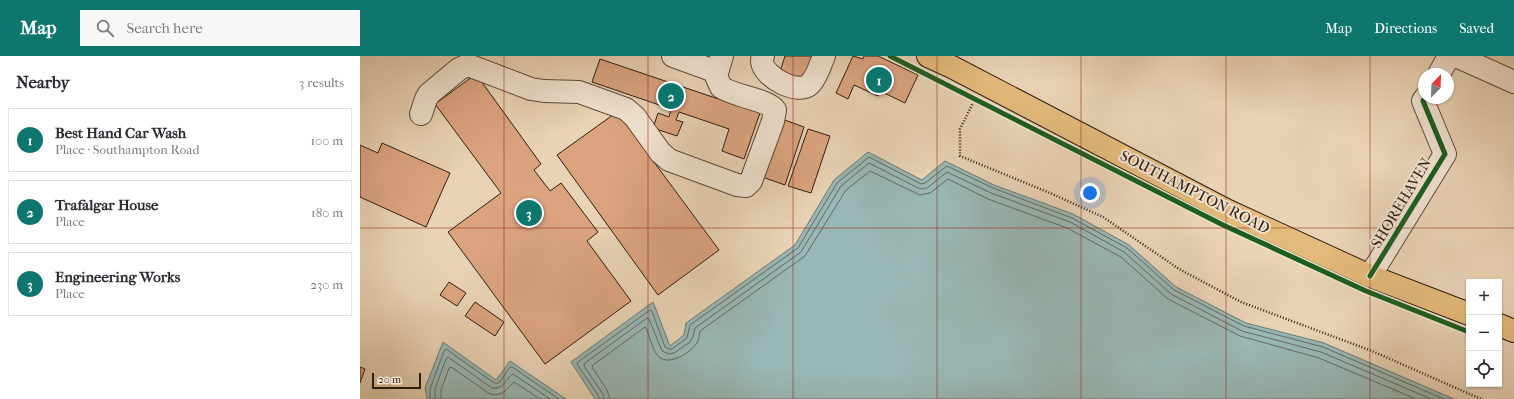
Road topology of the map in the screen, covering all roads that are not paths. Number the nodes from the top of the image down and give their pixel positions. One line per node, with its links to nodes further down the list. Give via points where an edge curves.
1 (673, 56): 8 (street)
2 (762, 56): 3 (street, via 765,70 773,78 795,88 804,88 810,84)
3 (824, 56)
4 (928, 56): 7 (main road, SOUTHAMPTON ROAD)
5 (1449, 56): 9 (street)
6 (1456, 56): 10 (street)
7 (955, 61): 13 (main road, SOUTHAMPTON ROAD, via 1226,210)
8 (720, 64): 12 (street, via 716,76 724,90 775,110 751,181 746,186 669,160 660,152 635,116 626,109 579,92 530,89 468,65 459,69 429,94)
9 (1442, 68)
10 (1507, 79)
11 (1424, 104): 13 (street, SHOREHAVEN, via 1445,154)
12 (421, 114)
13 (1370, 276): 14 (main road, SOUTHAMPTON ROAD)
14 (1466, 313)
15 (1502, 327): 16 (main road)
16 (1514, 331)

